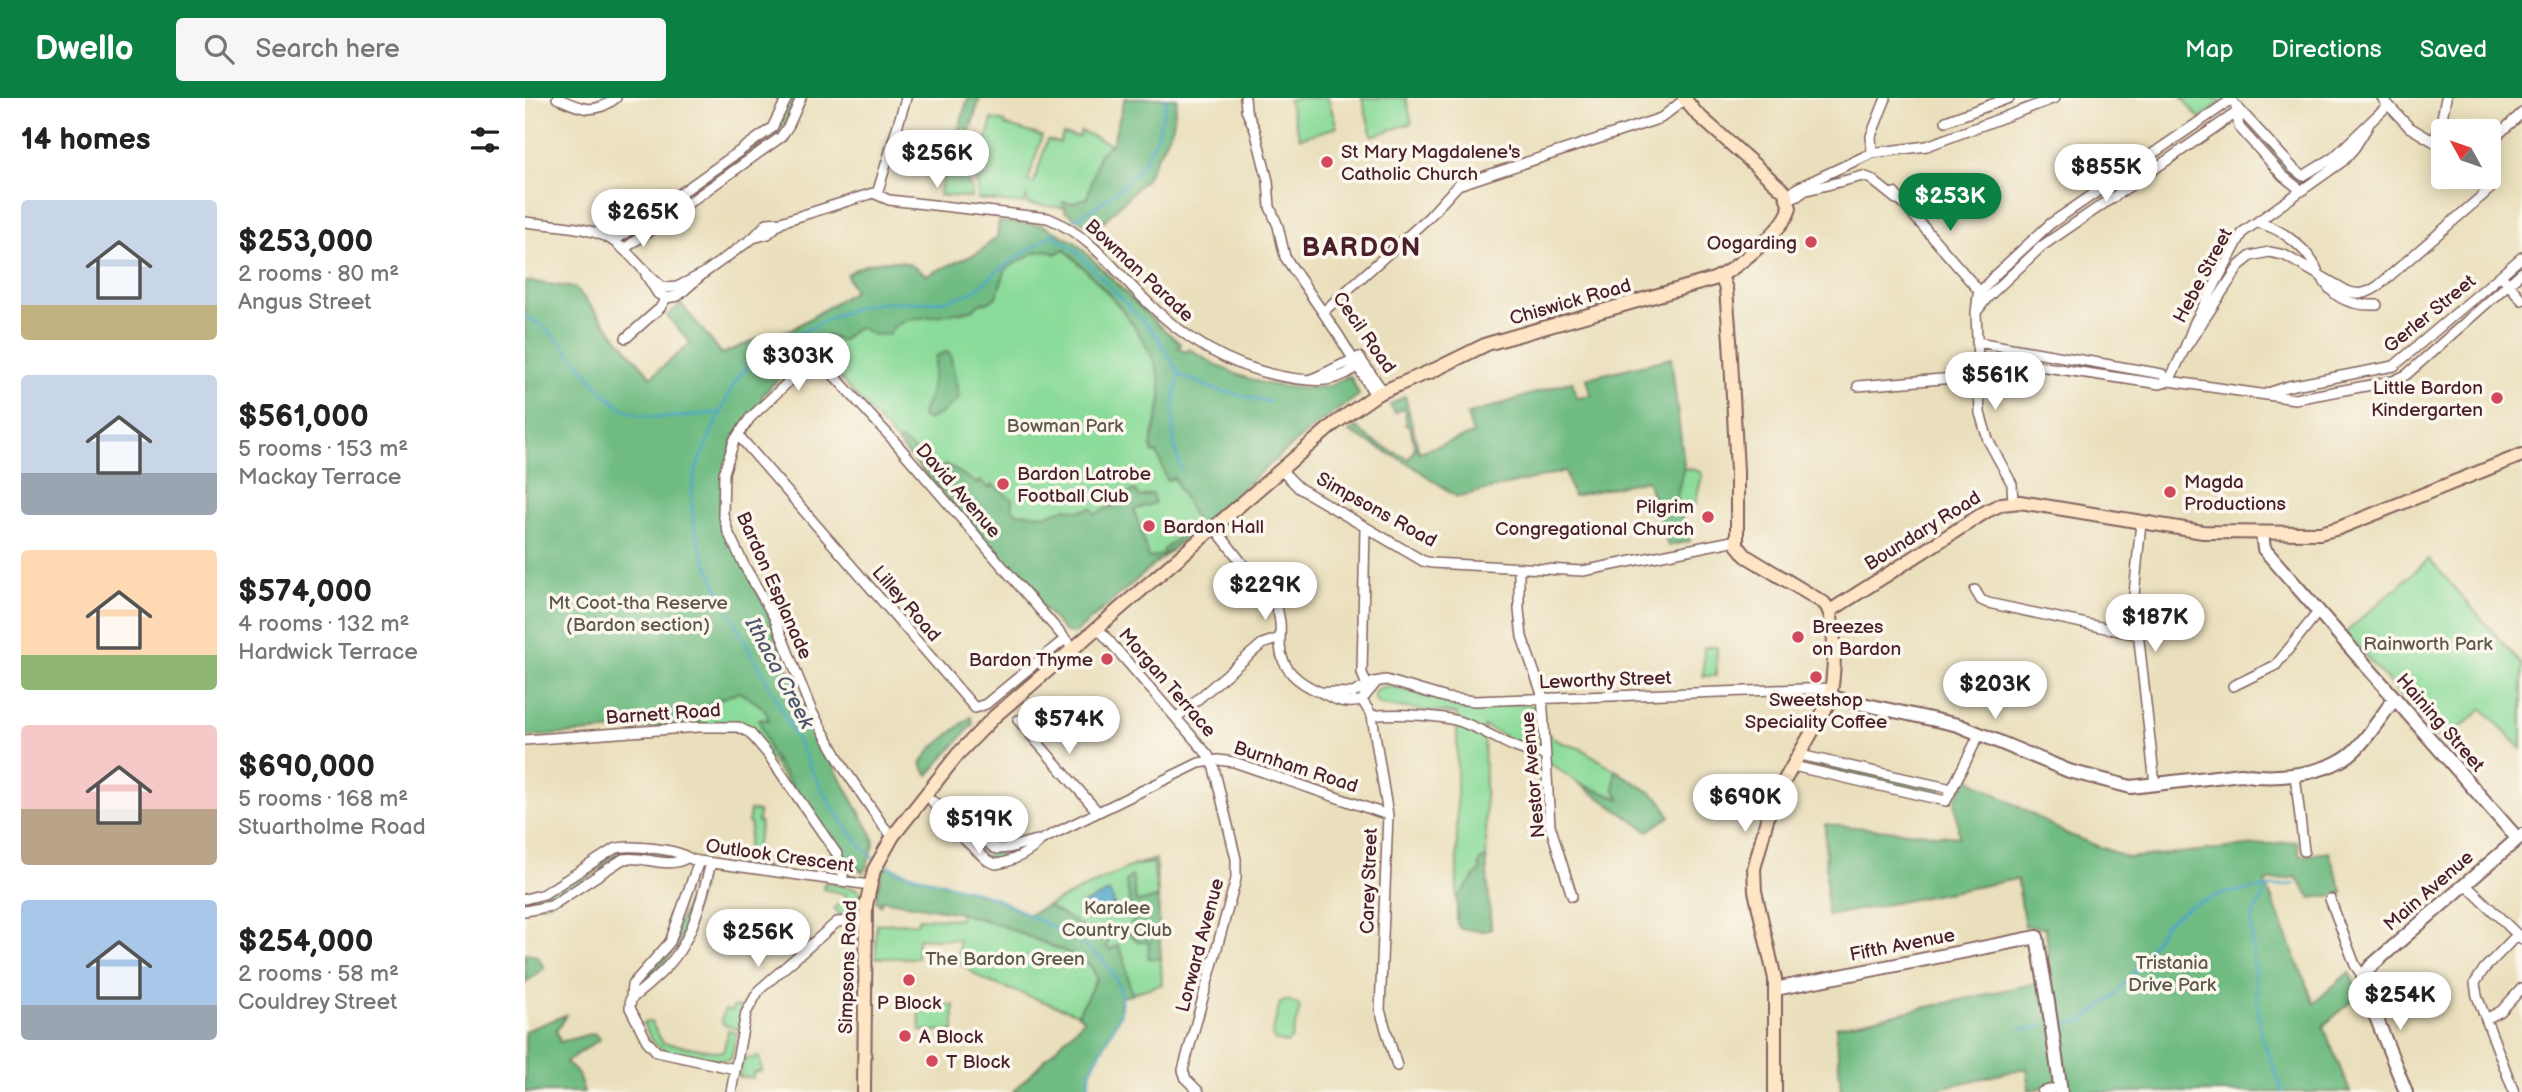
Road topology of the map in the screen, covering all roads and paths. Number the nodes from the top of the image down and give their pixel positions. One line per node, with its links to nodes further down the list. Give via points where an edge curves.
1 (557, 98): 2 (street, via 593,110)
2 (616, 98)
3 (787, 98): 31 (street, via 772,128)
4 (801, 98): 33 (street, via 781,137)
5 (906, 98): 25 (street)
6 (1245, 98): 44 (street, Cecil Road, via 1247,122 1257,142 1285,255)
7 (1886, 98): 20 (street, via 1871,134)
8 (2009, 98): 16 (street)
9 (2053, 98): 20 (street, via 1927,146)
10 (2446, 98): 15 (street)
11 (1684, 99): 26 (main road); 44 (street, via 1661,118 1458,185)
12 (2385, 101): 17 (street); 19 (street, via 2409,127)
13 (2234, 103): 17 (street, via 2302,176 2334,157); 23 (street, via 2239,127); 30 (street); 32 (street)
14 (2522, 113): 18 (street)
15 (2442, 119)
16 (1946, 121)
17 (2368, 126): 23 (street, via 2343,161)
18 (2501, 132)
19 (2431, 140)
20 (1872, 153): 21 (street)
21 (1809, 186): 26 (street, via 1797,188); 27 (street, via 1865,176)
22 (2490, 189): 37 (street, Hebe Street, via 2372,290 2352,293)
23 (2302, 191): 29 (street)
24 (1894, 193): 27 (street)
25 (877, 194): 41 (street, via 767,223 678,296); 51 (street, Bowman Parade, via 889,200 1039,216 1062,224 1188,337 1232,363 1268,375 1329,380)
26 (1788, 197): 36 (main road, via 1789,211 1783,222)
27 (1909, 209): 40 (street)
28 (525, 222): 31 (street, via 595,232)
29 (2257, 223): 37 (street, Hebe Street, via 2295,243); 48 (street, Hebe Street, via 2245,230 2234,247)
30 (2034, 237): 32 (street); 40 (street)
31 (614, 241): 33 (street)
32 (2042, 246): 45 (street)
33 (624, 249): 41 (street)
34 (2522, 257): 38 (street, Gerler Street)
35 (2522, 272): 39 (street, Gerler Street)
36 (1721, 276): 56 (main road, Chiswick Road, via 1487,344); 65 (main road, via 1730,340)
37 (2320, 276): 43 (street, Hebe Street, via 2346,302); 48 (street, Hebe Street, via 2278,253 2247,258)
38 (2501, 276): 39 (street); 55 (street, Gerler Street, via 2395,366)
39 (2508, 284): 42 (street); 55 (street, Gerler Street, via 2399,379 2295,399)
40 (1980, 292): 45 (street)
41 (663, 294): 46 (street, via 662,306)
42 (2522, 300)
43 (2377, 305)
44 (1325, 310): 51 (street, Cecil Road)
45 (1976, 313): 47 (street)
46 (626, 338)
47 (1977, 342): 50 (street); 53 (street, Gerler Street, via 2162,374)
48 (2184, 350): 53 (street, Hebe Street)
49 (816, 356): 57 (street, Bardon Esplanade); 73 (street, David Avenue)
50 (1978, 357): 52 (street); 53 (street, Gerler Street, via 2160,384)
51 (1357, 361): 56 (street, Cecil Road)
52 (1978, 376): 54 (street); 60 (street, via 1983,425 2012,484)
53 (2169, 381): 55 (street, Gerler Street)
54 (1858, 386)
55 (2266, 394)
56 (1380, 395): 59 (main road, Chiswick Road, via 1334,424)
57 (738, 435): 73 (street, Lilley Road, via 975,708); 96 (street, Bardon Esplanade, via 724,473 723,514 728,532 773,617 812,712 845,769)
58 (2522, 455): 64 (main road, Boundary Road, via 2329,531)
59 (1281, 470): 62 (main road, Simpsons Road); 63 (street, Simpsons Road, via 1299,488)
60 (2013, 502): 61 (main road, Boundary Road); 68 (main road, Boundary Road, via 1987,511)
61 (2141, 522): 64 (main road, Boundary Road, via 2203,532); 71 (street, via 2134,589)
62 (1214, 527): 70 (main road, Simpsons Road); 72 (street, via 1276,607)
63 (1365, 527): 66 (street, Simpsons Road, via 1427,562); 75 (street, via 1362,673)
64 (2263, 533): 69 (street, Haining Street, via 2264,549)
65 (1737, 540): 66 (street, Simpsons Road, via 1583,571); 68 (main road, via 1746,556 1817,598)
66 (1519, 568): 80 (street, Nestor Avenue, via 1519,624)
67 (1975, 590): 71 (street, via 1988,603)
68 (1830, 611): 78 (main road)
69 (2318, 612): 76 (street, via 2276,665); 79 (street, Haining Street)
70 (1097, 627): 73 (main road, Simpsons Road); 83 (street, Morgan Terrace)
71 (2138, 635): 91 (street)
72 (1280, 638): 77 (street, via 1291,673); 83 (street, via 1262,644)
73 (1069, 643): 93 (main road, Simpsons Road, via 984,726)
74 (1382, 681): 75 (street); 80 (street, Leworthy Street, via 1460,700); 81 (street)
75 (1367, 686): 77 (street, via 1349,694); 81 (street)
76 (2233, 686)
77 (1320, 692): 81 (street, via 1340,702)
78 (1831, 692): 80 (street, Leworthy Street); 85 (street); 89 (main road, via 1824,715)
79 (2395, 698): 90 (street, via 2352,753 2320,770); 97 (street, Haining Street)
80 (1543, 699): 87 (street, Nestor Avenue)
81 (1362, 700): 82 (street, Carey Street)
82 (1372, 716): 87 (street, via 1458,721 1527,753); 95 (street, Carey Street)
83 (1176, 718): 88 (street, Morgan Terrace)
84 (1018, 720): 94 (street)
85 (1980, 733): 91 (street, via 2081,775 2131,786); 92 (street)
86 (525, 740): 103 (street, Barnett Road, via 738,727 750,733 767,753 837,854)
87 (1545, 754): 106 (street, Nestor Avenue, via 1550,825)
88 (1211, 760): 94 (street, Burnham Road); 95 (street, Burnham Road, via 1234,762); 122 (street, Lorward Avenue, via 1237,869 1185,1063 1186,1079)
89 (1796, 761): 92 (street); 92 (street, via 1946,801); 114 (main road, via 1771,804 1755,869 1755,891)
90 (2295, 775): 91 (street, via 2241,774); 99 (street)
91 (2155, 785)
92 (1952, 789)
93 (929, 798): 96 (main road, Simpsons Road); 98 (street, Burnham Road, via 994,848); 98 (street, Burnham Road, via 940,817 992,863 1007,862)
94 (1097, 811): 98 (street, Burnham Road)
95 (1388, 815): 117 (street, Carey Street, via 1380,1010)
96 (893, 836): 105 (main road, Simpsons Road, via 880,855)
97 (2520, 836): 104 (street, Main Avenue)
98 (1041, 840)
99 (2304, 851)
100 (685, 859): 101 (street, Outlook Crescent); 107 (street, Outlook Crescent, via 676,853 619,847 544,894); 109 (street, Outlook Crescent, via 673,863 623,859 551,906)
101 (699, 861): 102 (street, Outlook Crescent); 115 (street, via 671,940 634,981)
102 (711, 863): 103 (street, Outlook Crescent); 115 (street, via 683,946)
103 (843, 881): 105 (street, Outlook Crescent)
104 (2465, 884): 111 (street); 112 (street, Main Avenue)
105 (870, 886): 110 (main road, Simpsons Road)
106 (1572, 896)
107 (525, 899)
108 (2330, 900): 112 (street)
109 (525, 911)
110 (865, 920): 118 (street, via 837,922 761,986 746,1013); 121 (main road, Simpsons Road)
111 (2520, 937): 116 (street, via 2475,983)
112 (2363, 977): 125 (street)
113 (2522, 988): 116 (street, via 2501,1011)
114 (1776, 989): 119 (street, Fifth Avenue, via 2037,937); 123 (main road)
115 (630, 1000): 118 (street, via 633,1015 657,1052)
116 (2486, 1019): 126 (street)
117 (1397, 1066)
118 (735, 1069): 120 (street)
119 (2060, 1090): 124 (street)
120 (731, 1092)
121 (864, 1092)
122 (1199, 1092)
123 (1775, 1092)
124 (2042, 1092)
125 (2406, 1092)
126 (2514, 1092)

